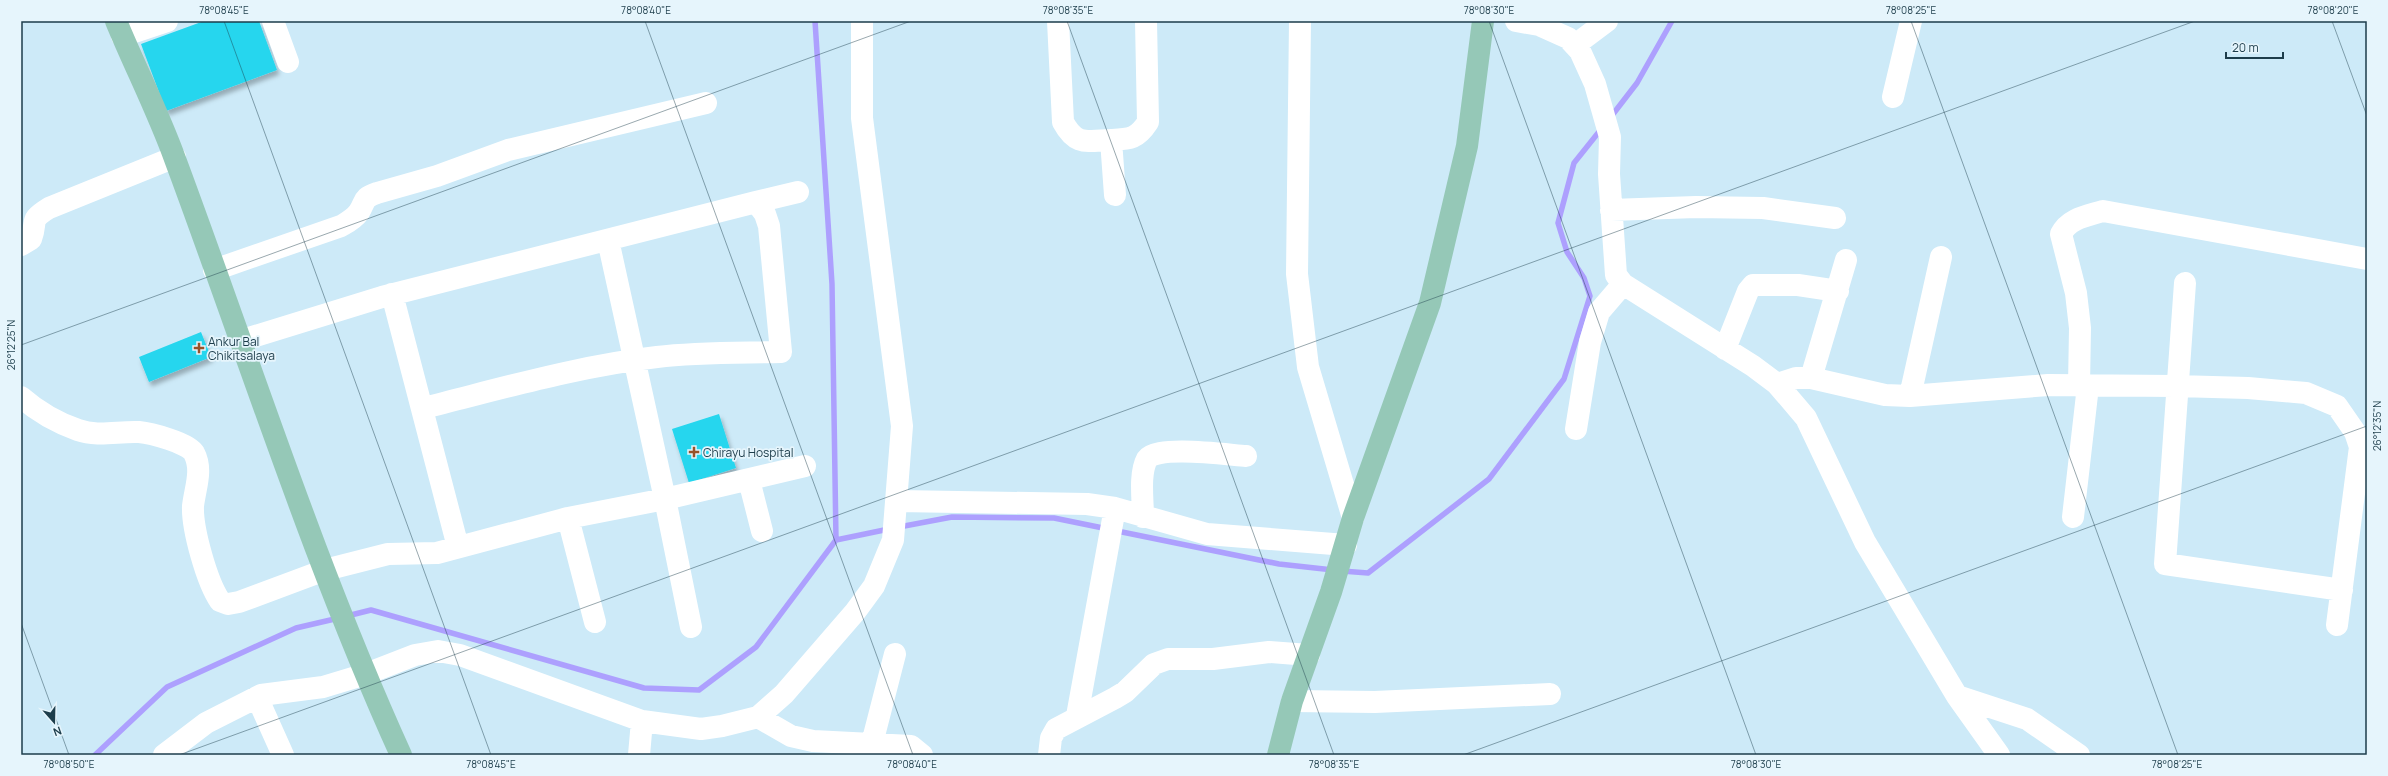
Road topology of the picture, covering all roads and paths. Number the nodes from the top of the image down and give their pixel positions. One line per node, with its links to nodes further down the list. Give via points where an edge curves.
1 (166, 21): 11 (street)
2 (273, 21): 13 (street)
3 (862, 21): 49 (street, via 862,118 902,426)
4 (1058, 21): 16 (street, via 1063,122 1070,135 1078,141)
5 (1146, 21): 16 (street, via 1148,122 1141,133 1129,139)
6 (1300, 21): 53 (street, via 1296,274 1308,367)
7 (1483, 21): 53 (main road, via 1467,146 1430,303)
8 (1516, 21): 12 (street, via 1539,24 1568,38)
9 (1607, 21): 12 (street)
10 (1911, 21): 14 (street)
11 (119, 28): 17 (main road)
12 (1575, 46): 21 (street, via 1588,65 1611,145 1608,165)
13 (288, 62)
14 (1893, 97)
15 (706, 102): 28 (street, via 508,150 437,176 368,196 354,218 341,226)
16 (1111, 140): 19 (street)
17 (175, 158): 24 (street, via 48,208 33,220 31,239); 28 (main road)
18 (798, 192): 20 (street)
19 (1114, 195)
20 (756, 202): 23 (street); 35 (street, via 765,214 769,226 781,352 699,353)
21 (1611, 210): 22 (street, via 1762,208); 30 (street, via 1616,274)
22 (1835, 218)
23 (608, 240): 32 (street); 35 (street)
24 (21, 245)
25 (1942, 257): 40 (street)
26 (2367, 259): 38 (street, via 2103,211 2080,218 2066,225 2061,234 2076,293)
27 (1846, 260): 31 (street)
28 (214, 270): 33 (main road)
29 (2185, 283): 39 (street)
30 (1623, 284): 34 (street); 43 (street, via 1600,312 1596,324 1582,383)
31 (1838, 291): 34 (street, via 1798,285 1753,285 1748,291); 36 (street)
32 (392, 294): 33 (street); 42 (street)
33 (239, 341): 57 (main road)
34 (1725, 348): 37 (street)
35 (635, 360): 42 (street, via 568,373); 47 (street)
36 (1811, 378): 37 (street, via 1796,378); 40 (street, via 1885,395)
37 (1777, 384): 66 (street, via 1806,418 1865,542)
38 (2084, 386): 39 (street); 40 (street, via 2048,385); 51 (street)
39 (2177, 386): 58 (street, via 2306,393 2337,406 2355,432 2360,447); 58 (street, via 2165,564)
40 (1910, 396)
41 (21, 397): 57 (street, via 46,415 79,431 101,434 140,432 185,444 194,451 199,463 193,507 195,532 214,592 220,601 228,604 239,602)
42 (423, 408): 55 (street)
43 (1576, 430)
44 (1246, 456): 50 (street, via 1171,451 1154,453 1148,458 1144,468)
45 (805, 466): 46 (street)
46 (749, 480): 47 (street); 54 (street)
47 (665, 499): 52 (street); 61 (street)
48 (1115, 508): 49 (street, via 1087,504); 50 (street); 69 (street)
49 (897, 510): 70 (street, via 894,540 874,586 855,612 784,694)
50 (1143, 517): 56 (street, via 1207,534)
51 (2073, 517)
52 (568, 518): 55 (street); 59 (street)
53 (1353, 518): 56 (main road)
54 (762, 531)
55 (458, 547): 57 (street, via 426,554 388,554)
56 (1344, 551): 63 (main road)
57 (328, 579): 64 (main road)
58 (2342, 590): 60 (street)
59 (595, 622)
60 (2337, 625)
61 (691, 627)
62 (895, 654): 72 (street)
63 (1309, 655): 68 (main road); 69 (street, via 1269,652 1213,659 1168,659 1154,664 1125,692)
64 (362, 667): 67 (street, via 323,687); 71 (street, via 438,651 460,655); 75 (main road)
65 (1550, 694): 68 (street, via 1375,702)
66 (1957, 696): 80 (street); 81 (street, via 2027,719)
67 (257, 698): 73 (street, via 206,723); 74 (street)
68 (1292, 701): 79 (main road)
69 (1077, 716): 78 (street, via 1056,729 1051,738)
70 (758, 717): 71 (street, via 701,729); 72 (street, via 791,736)
71 (642, 720): 76 (street)
72 (871, 750): 77 (street, via 911,746)
73 (164, 755)
74 (283, 755)
75 (401, 755)
76 (639, 755)
77 (922, 755)
78 (1049, 755)
79 (1278, 755)
80 (1999, 755)
81 (2079, 755)

